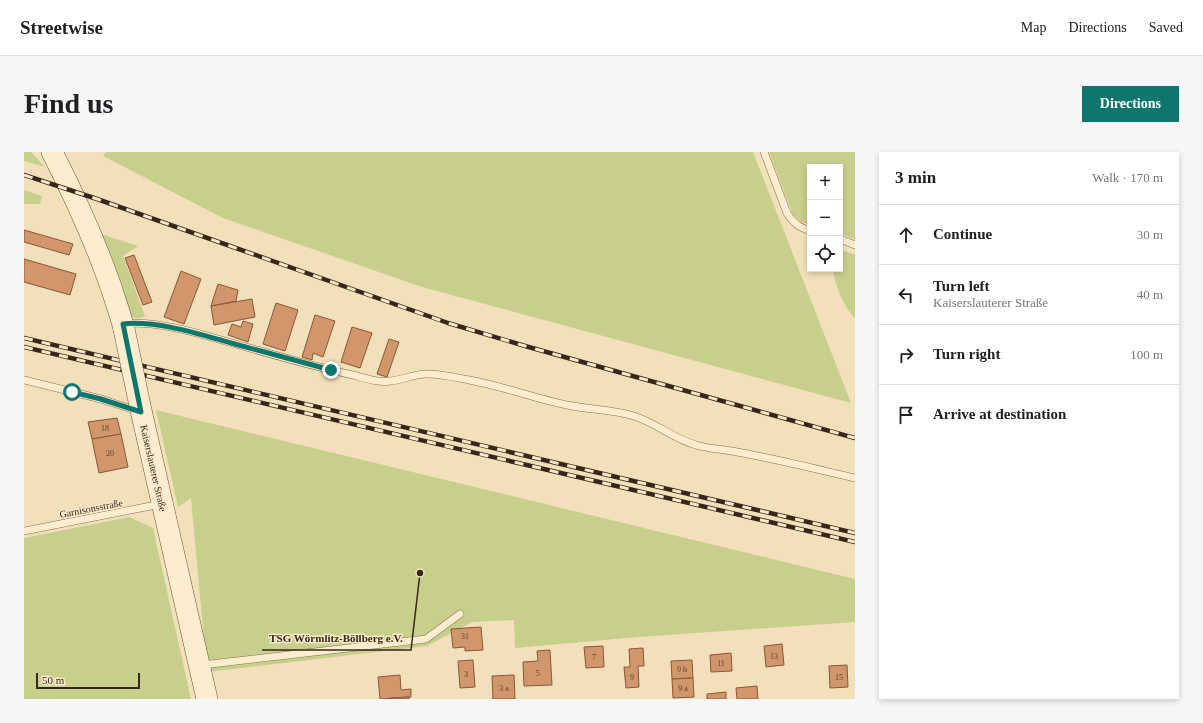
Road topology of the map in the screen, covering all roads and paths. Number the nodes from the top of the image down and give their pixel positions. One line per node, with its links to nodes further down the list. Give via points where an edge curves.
1 (52, 152): 6 (street, Kaiserslauterer Straße, via 75,197 98,252)
2 (764, 152): 3 (lane, via 787,213 792,221)
3 (807, 230)
4 (843, 240): 5 (lane)
5 (855, 246)
6 (123, 326): 8 (street, Kaiserslauterer Straße, bridge); 9 (lane, via 133,323 176,329 373,380 388,382 423,374 470,380 560,404 636,416 681,440 697,445)
7 (24, 380): 8 (lane)
8 (141, 409): 10 (street, Kaiserslauterer Straße)
9 (855, 478)
10 (162, 504): 11 (lane, Garnisonsstraße); 13 (street, Kaiserslauterer Straße)
11 (24, 531)
12 (460, 614): 13 (lane, via 426,639)
13 (200, 665): 14 (street, Kaiserslauterer Straße)
14 (207, 699)

